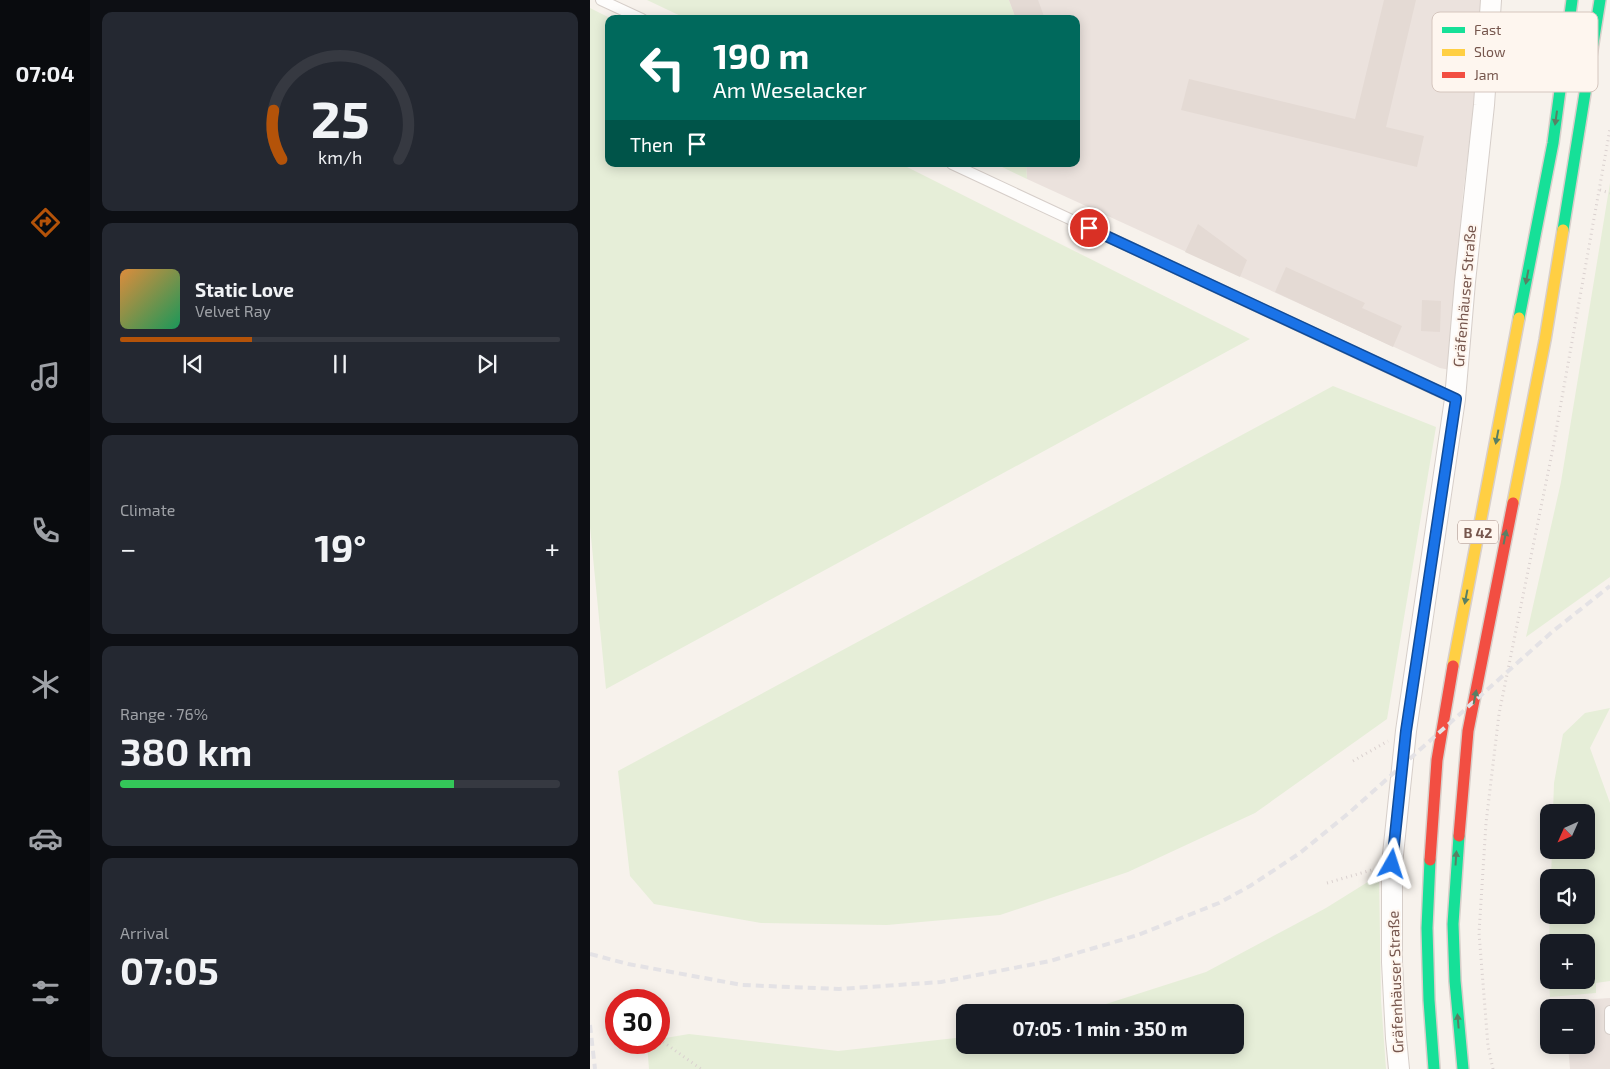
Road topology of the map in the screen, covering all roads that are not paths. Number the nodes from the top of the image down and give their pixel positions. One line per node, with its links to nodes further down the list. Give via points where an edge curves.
1 (601, 0): 4 (lane)
2 (1600, 0): 3 (main road, B 42, one-way to 2)
3 (1598, 12)
4 (633, 15)
5 (1485, 92): 9 (street, Gräfenhäuser Straße)
6 (1560, 92): 13 (main road, B 42, one-way to 13, via 1553,143 1437,760 1427,928)
7 (1585, 92): 14 (main road, B 42, one-way to 7, via 1453,924 1468,731 1545,340)
8 (959, 167): 9 (lane)
9 (1456, 399): 12 (street, Gräfenhäuser Straße, via 1406,731 1392,864 1392,962)
10 (1610, 1011): 11 (lane)
11 (1610, 1029)
12 (1399, 1069)
13 (1434, 1069)
14 (1463, 1069)

